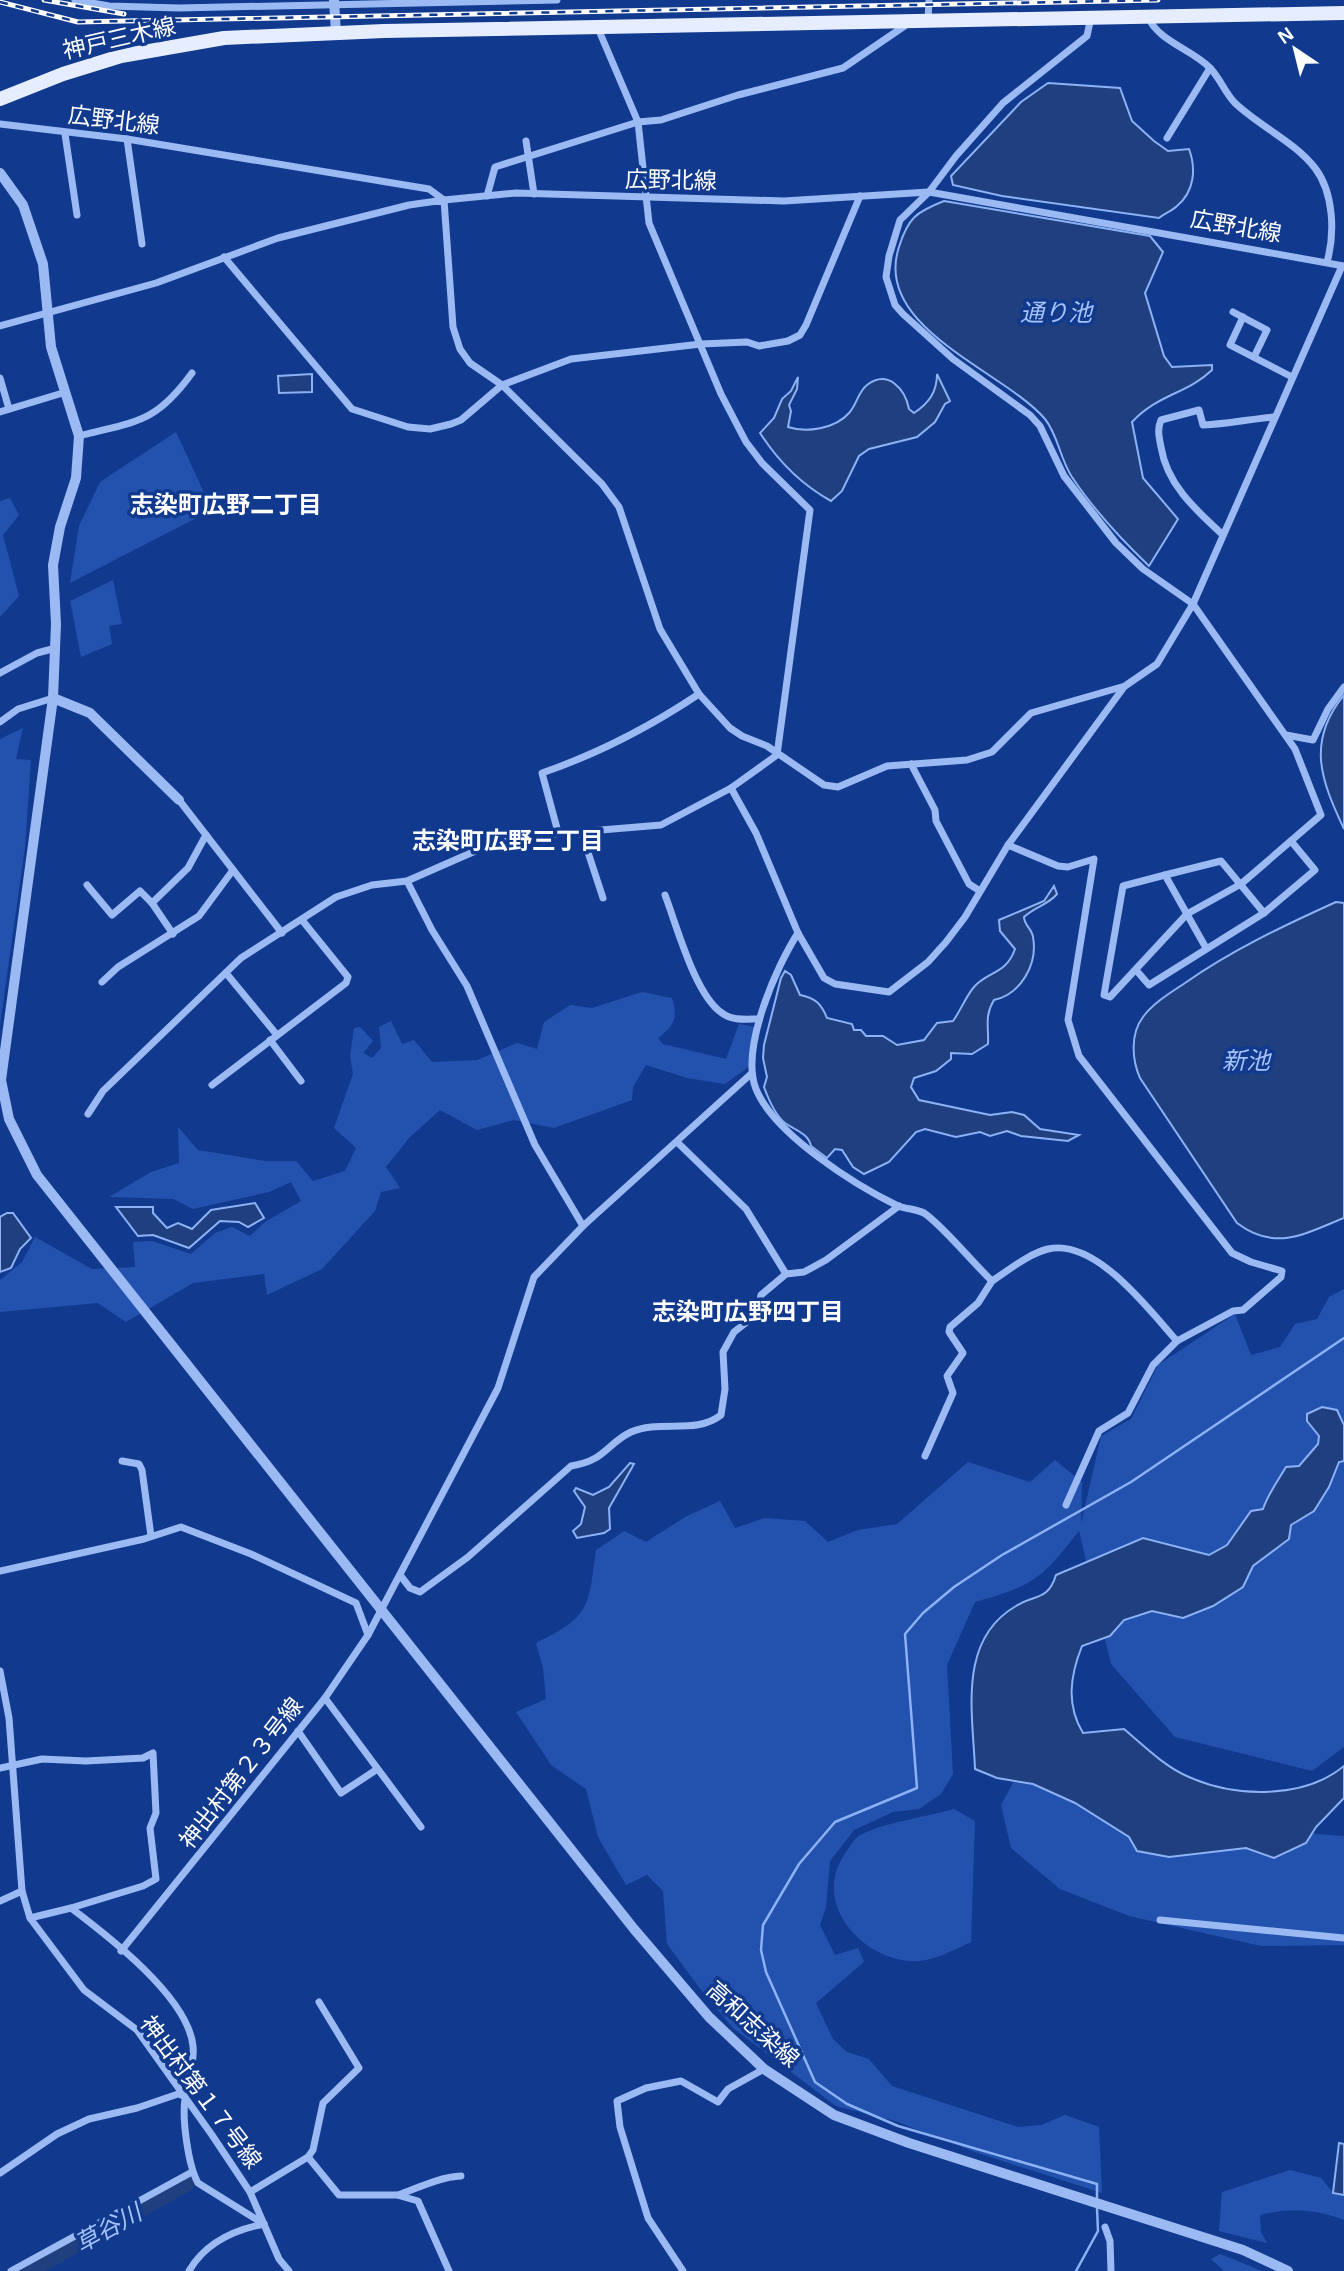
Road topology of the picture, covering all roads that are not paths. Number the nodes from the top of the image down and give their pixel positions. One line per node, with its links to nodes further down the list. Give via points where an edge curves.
1 (75, 0): 7 (street, via 109,6)
2 (557, 0): 5 (street)
3 (929, 0): 13 (street)
4 (449, 1): 5 (street); 6 (street)
5 (501, 1)
6 (334, 2): 8 (street); 15 (street)
7 (152, 4): 8 (street)
8 (210, 4)
9 (1344, 13): 10 (main road, 神戸三木線)
10 (1147, 16): 11 (main road, 神戸三木線); 16 (street, via 1158,30)
11 (1091, 17): 13 (main road, 神戸三木線); 26 (street, via 1087,36 1003,103)
12 (906, 20): 13 (main road, 神戸三木線); 14 (main road, 神戸三木線); 18 (street, via 906,25 843,68 661,120)
13 (928, 20)
14 (597, 26): 15 (main road, 神戸三木線); 18 (street)
15 (336, 33): 17 (main road, 神戸三木線, via 224,38 121,56)
16 (1210, 68): 21 (street); 35 (street, via 1234,101 1314,167 1331,215)
17 (0, 99)
18 (638, 122): 24 (street); 30 (street)
19 (0, 124): 20 (street, 広野北線)
20 (65, 134): 22 (street, 広野北線); 32 (street)
21 (1167, 138)
22 (127, 139): 31 (street, 広野北線, via 429,189); 33 (street)
23 (526, 141): 24 (street)
24 (529, 157): 27 (street); 28 (street, via 495,167)
25 (0, 173): 38 (street, via 23,205 30,224 43,264)
26 (929, 192): 29 (street, 広野北線); 35 (street, 広野北線); 53 (street, via 900,220 893,234 886,277 895,304 926,338 1030,415 1064,476 1116,543 1143,569)
27 (534, 194): 28 (street, 広野北線); 30 (street, 広野北線)
28 (486, 196): 31 (street, 広野北線)
29 (860, 196): 30 (street, 広野北線, via 784,201); 41 (street, via 800,335 759,346 747,342)
30 (645, 197): 41 (street, via 649,223)
31 (444, 200): 34 (street, via 278,238); 46 (street, via 453,327 470,363)
32 (77, 215)
33 (142, 244)
34 (224, 257): 38 (street, via 156,283); 46 (street, via 352,409 408,427 430,429 461,420)
35 (1327, 262): 36 (street, 広野北線)
36 (1343, 266): 45 (street)
37 (1233, 312): 39 (street)
38 (47, 314): 40 (street); 47 (street, via 51,347)
39 (1243, 317): 42 (street, via 1267,330); 42 (street, via 1230,345)
40 (0, 326)
41 (701, 344): 46 (street, via 571,359); 62 (street, via 746,442 810,510)
42 (1254, 357): 45 (street)
43 (192, 373): 51 (street, via 171,401 147,418)
44 (0, 377): 48 (street)
45 (1292, 377): 50 (street)
46 (502, 385): 58 (street, via 602,484 619,507 660,629)
47 (66, 393): 48 (street); 51 (street)
48 (9, 409): 49 (street)
49 (0, 412)
50 (1274, 417): 52 (street); 52 (street, via 1203,425 1199,410 1161,420 1157,428 1172,481)
51 (79, 436): 54 (street, 高和志染線, via 76,478 53,565)
52 (1223, 535): 53 (street)
53 (1193, 604): 56 (street, via 1157,664); 61 (street)
54 (56, 648): 55 (street); 59 (street, 高和志染線)
55 (0, 673)
56 (1125, 686): 63 (street, via 1031,713 992,752 967,760); 70 (street)
57 (1344, 687): 61 (street, via 1312,740)
58 (699, 694): 62 (street, via 730,728); 67 (street, via 595,755 542,773)
59 (53, 698): 60 (street, via 18,709); 65 (street, via 90,713); 108 (street, 高和志染線, via 1,1080 9,1119 37,1175)
60 (0, 722)
61 (1286, 735): 69 (street, via 1321,815)
62 (777, 755): 63 (street, via 824,785 838,787 887,766); 64 (street)
63 (911, 764): 76 (street, via 969,884)
64 (731, 788): 66 (street, via 662,825); 84 (street, via 756,833)
65 (179, 800): 68 (street)
66 (581, 831): 67 (street); 78 (street)
67 (558, 832): 73 (street, via 505,838)
68 (206, 835): 71 (street); 79 (street, via 188,868)
69 (1291, 841): 74 (street); 80 (street, via 1315,870)
70 (1008, 845): 76 (street); 101 (street, via 1058,866 1094,859 1069,1020 1079,1056 1232,1253 1282,1271 1281,1277 1243,1310)
71 (233, 870): 83 (street); 85 (street, via 199,916)
72 (1165, 875): 74 (street, via 1221,861); 81 (street); 87 (street, via 1123,886 1104,995 1110,997)
73 (407, 881): 82 (street, via 345,894); 98 (street, via 467,986 535,1145)
74 (1241, 884): 80 (street); 81 (street)
75 (87, 885): 79 (street, via 112,915 140,891)
76 (980, 891): 84 (street, via 928,962 889,992 835,984 824,978)
77 (665, 895): 90 (street, via 702,989 721,1013)
78 (603, 898)
79 (152, 903): 85 (street)
80 (1264, 913): 86 (street)
81 (1187, 914): 86 (street); 87 (street)
82 (302, 920): 83 (street); 91 (street, via 348,977)
83 (282, 933): 88 (street)
84 (797, 933): 90 (street, via 770,984)
85 (173, 934): 89 (street, via 118,967)
86 (1206, 948): 87 (street, via 1149,985)
87 (1136, 970)
88 (226, 973): 91 (street); 95 (street, via 103,1091)
89 (103, 982)
90 (759, 1019): 92 (street)
91 (273, 1038): 93 (street); 94 (street)
92 (752, 1073): 96 (street, 神出村第２３号線); 97 (street, via 766,1105 801,1146)
93 (301, 1081)
94 (212, 1085)
95 (88, 1114)
96 (677, 1142): 98 (street, 神出村第２３号線); 99 (street, via 746,1209)
97 (899, 1206): 99 (street, via 826,1260 804,1272); 100 (street, via 923,1213)
98 (583, 1226): 107 (street, 神出村第２３号線, via 534,1277 498,1388)
99 (786, 1274): 107 (street, via 761,1295 757,1314 734,1332 723,1352 721,1415 709,1424 631,1433 591,1463 571,1466 468,1557 420,1592)
100 (992, 1281): 101 (street, via 1033,1254 1065,1248 1120,1279); 102 (street, via 978,1303 950,1327 963,1353 947,1376 953,1393)
101 (1177, 1341): 104 (street, via 1153,1365 1128,1413 1099,1432)
102 (925, 1456)
103 (122, 1461): 105 (street, via 139,1464 142,1470)
104 (1066, 1504)
105 (150, 1536): 106 (street); 109 (street, via 181,1527 356,1603)
106 (0, 1571)
107 (400, 1575): 108 (street, 神出村第２３号線)
108 (380, 1611): 109 (street, 神出村第２３号線); 125 (street, 高和志染線, via 700,2008)
109 (369, 1635): 111 (street, 神出村第２３号線)
110 (0, 1671): 113 (street, 神出村第１７号線)
111 (325, 1698): 112 (street, 神出村第２３号線); 115 (street)
112 (298, 1731): 115 (street, via 341,1794); 123 (street, 神出村第２３号線)
113 (12, 1764): 114 (street); 117 (street, 神出村第１７号線); 119 (street, via 153,1754 156,1813 150,1828 156,1879)
114 (0, 1768)
115 (376, 1770): 116 (street)
116 (421, 1828)
117 (22, 1891): 118 (street); 120 (street, 神出村第１７号線)
118 (0, 1901)
119 (71, 1908): 120 (street); 123 (street)
120 (30, 1918): 126 (street, 神出村第１７号線, via 84,1990 137,2030)
121 (1160, 1920): 122 (street)
122 (1344, 1938)
123 (121, 1951): 126 (street, via 160,1985 177,2005 190,2032 192,2058)
124 (319, 2002): 127 (street, via 359,2068 323,2103)
125 (764, 2069): 139 (street, via 728,2089 718,2102 675,2081 617,2101 620,2127 648,2218); 141 (street, 高和志染線, via 834,2115 1242,2250)
126 (185, 2096): 128 (street); 129 (street, via 177,2094 89,2119 57,2134); 131 (street, 神出村第１７号線)
127 (308, 2157): 131 (street); 132 (street, via 339,2195)
128 (192, 2172): 133 (street, via 198,2183); 135 (street)
129 (0, 2173)
130 (461, 2176): 132 (street, via 435,2180)
131 (250, 2192): 133 (street, 神出村第１７号線)
132 (397, 2195): 138 (street, via 418,2201)
133 (265, 2224): 136 (street, via 213,2243); 137 (street, 神出村第１７号線)
134 (1105, 2227): 140 (street)
135 (11, 2271)
136 (189, 2271)
137 (289, 2271)
138 (449, 2271)
139 (683, 2271)
140 (1111, 2271)
141 (1288, 2271)

